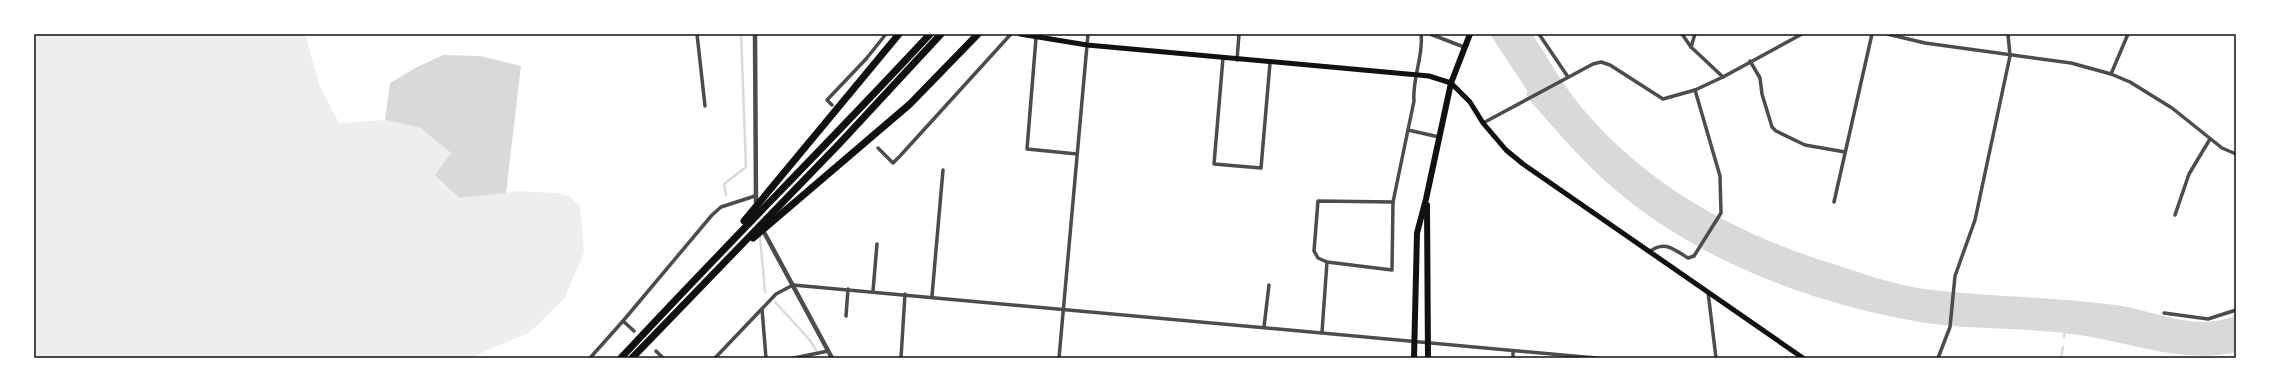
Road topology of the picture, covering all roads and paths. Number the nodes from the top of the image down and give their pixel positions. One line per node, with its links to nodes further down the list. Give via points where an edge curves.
1 (697, 34): 40 (street)
2 (755, 34): 50 (street)
3 (886, 34): 39 (street, via 827,100)
4 (898, 34): 58 (highway)
5 (930, 34): 58 (highway, via 842,129)
6 (941, 34): 60 (highway)
7 (978, 34): 60 (highway, via 910,104)
8 (1011, 34): 45 (street, via 893,162)
9 (1020, 34): 24 (main road)
10 (1088, 34): 25 (street)
11 (1239, 34): 30 (street)
12 (1421, 34): 13 (street); 33 (street, via 1422,43)
13 (1427, 34)
14 (1430, 34): 27 (street)
15 (1470, 34): 27 (highway)
16 (1539, 34): 36 (street)
17 (1682, 34): 26 (street)
18 (1695, 34): 26 (street)
19 (1802, 34): 31 (street)
20 (1872, 34): 46 (street)
21 (1887, 34): 28 (street, via 1925,43)
22 (2008, 34): 28 (street)
23 (2128, 34): 34 (street)
24 (1036, 38): 25 (main road); 47 (street, via 1027,149)
25 (1087, 45): 29 (main road); 47 (street)
26 (1691, 47): 35 (street)
27 (1464, 48): 37 (highway)
28 (2010, 56): 34 (street, via 2071,63); 98 (street, via 1976,220 1960,258 1950,328)
29 (1223, 58): 30 (main road); 32 (street, via 1214,164 1261,168)
30 (1237, 60): 32 (main road)
31 (1750, 61): 35 (street); 46 (street, via 1760,78 1762,94 1772,127 1776,131 1805,145)
32 (1270, 62): 33 (main road)
33 (1415, 73): 37 (main road); 42 (street, via 1414,101)
34 (2111, 74): 44 (street, via 2130,82 2172,108)
35 (1724, 77): 38 (street)
36 (1568, 78): 38 (street, via 1601,62 1610,65 1660,99); 41 (street)
37 (1451, 83): 41 (main road, via 1470,102); 43 (highway)
38 (1695, 90): 57 (street, via 1720,176 1721,213 1698,252 1688,258 1665,245 1658,245)
39 (832, 105)
40 (705, 106)
41 (1483, 123): 57 (main road, via 1506,150 1523,164)
42 (1408, 130): 43 (street); 52 (street)
43 (1439, 137): 51 (highway)
44 (2210, 139): 48 (street); 54 (street, via 2189,174)
45 (878, 148)
46 (1845, 152): 53 (street)
47 (1078, 154): 69 (street)
48 (2236, 154)
49 (943, 170): 67 (street)
50 (755, 199): 73 (street, via 722,207 712,215)
51 (1426, 199): 77 (highway, via 1417,233); 78 (highway)
52 (1393, 202): 59 (street, via 1392,270); 59 (street, via 1318,201 1314,251 1318,258)
53 (1834, 202)
54 (2175, 214)
55 (765, 234): 61 (street)
56 (877, 244): 64 (street)
57 (1649, 252): 65 (main road)
58 (715, 257): 83 (highway)
59 (1327, 262): 76 (street)
60 (720, 267): 84 (highway)
61 (793, 285): 63 (street); 68 (street, via 776,294); 80 (street)
62 (1268, 285): 74 (street)
63 (848, 289): 64 (street); 72 (street)
64 (873, 291): 66 (street)
65 (1708, 292): 96 (street); 97 (main road)
66 (905, 294): 67 (street); 90 (street)
67 (932, 296): 69 (street)
68 (762, 309): 86 (street); 87 (street)
69 (1062, 309): 74 (street); 91 (street)
70 (2236, 310): 71 (street, via 2208,319)
71 (2164, 313)
72 (846, 316)
73 (623, 321): 75 (street); 82 (street)
74 (1264, 327): 76 (street)
75 (634, 332)
76 (1322, 332): 77 (street)
77 (1413, 341): 78 (street); 92 (highway)
78 (1427, 342): 81 (street); 93 (highway)
79 (656, 351): 85 (street)
80 (828, 351): 88 (street); 89 (street)
81 (1513, 351): 94 (street); 95 (street)
82 (590, 358)
83 (621, 358)
84 (632, 358)
85 (663, 358)
86 (715, 358)
87 (766, 358)
88 (794, 358)
89 (832, 358)
90 (901, 358)
91 (1059, 358)
92 (1414, 358)
93 (1428, 358)
94 (1513, 358)
95 (1596, 358)
96 (1716, 358)
97 (1803, 358)
98 (1938, 358)

